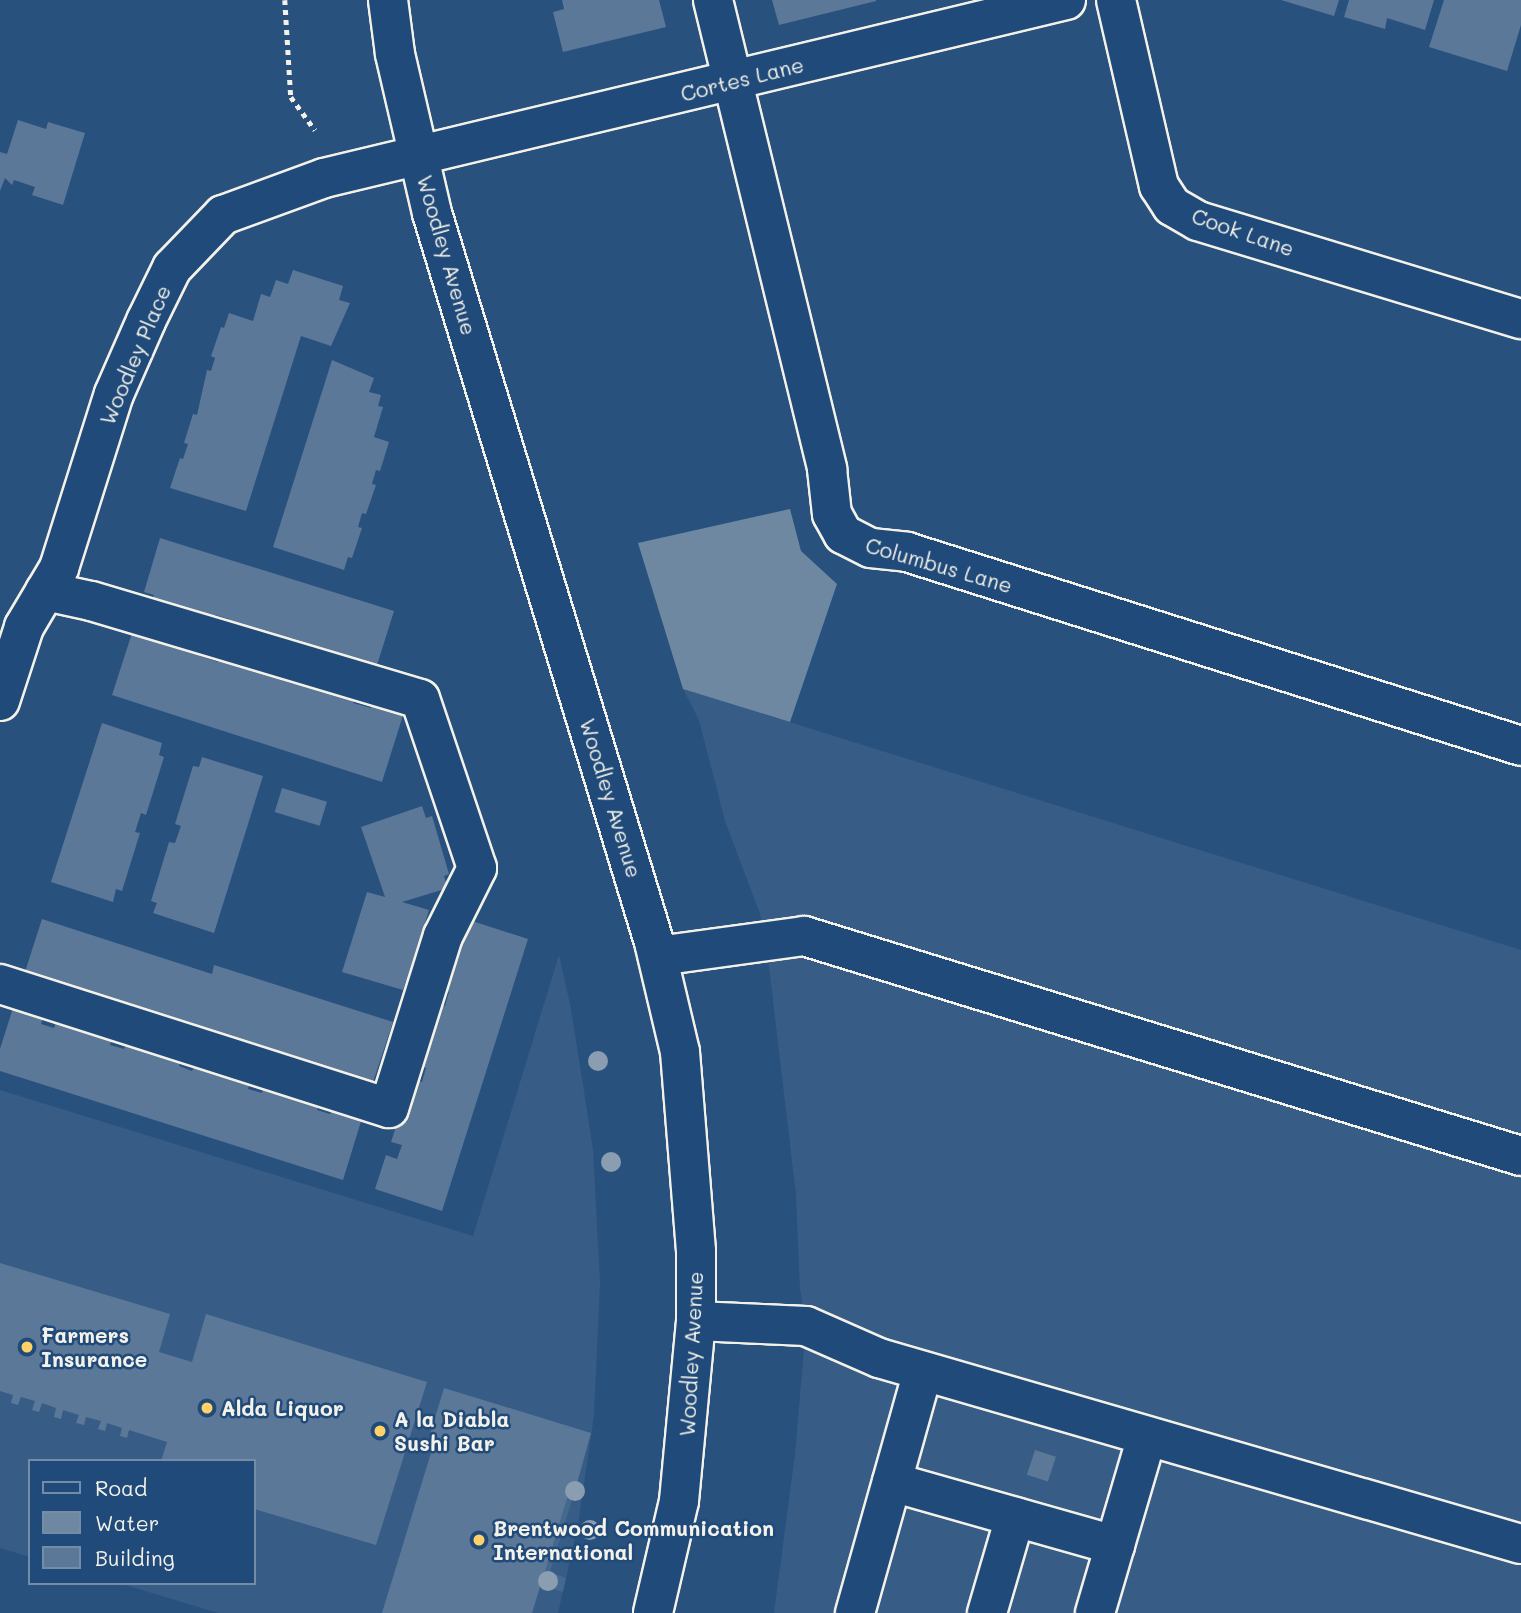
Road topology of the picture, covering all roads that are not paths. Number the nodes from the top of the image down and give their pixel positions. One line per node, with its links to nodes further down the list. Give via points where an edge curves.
1 (388, 0): 6 (street, Woodley Avenue)
2 (713, 0): 5 (street, Columbus Lane)
3 (1066, 0): 5 (street, Cortes Lane)
4 (1116, 0): 7 (street, Cook Lane, via 1159,186 1172,205 1198,221)
5 (731, 82): 6 (street, Cortes Lane); 10 (street, Columbus Lane, via 827,469 832,514 843,534 870,548 906,552)
6 (418, 157): 8 (street, Woodley Place, via 324,178 223,215 172,268 114,394 59,568); 11 (street, Woodley Avenue)
7 (1521, 319)
8 (45, 591): 9 (street, Woodley Place, via 23,627); 12 (street, via 420,699 477,869 443,936 389,1108)
9 (0, 701)
10 (1521, 746)
11 (659, 957): 13 (street, via 804,936); 14 (street, Woodley Avenue, via 680,1052 696,1251)
12 (0, 984)
13 (1521, 1156)
14 (696, 1321): 15 (street, via 806,1325 879,1358); 21 (street, Woodley Avenue, via 679,1501)
15 (923, 1371): 16 (street); 17 (street)
16 (1147, 1436): 19 (street); 20 (street)
17 (892, 1482): 18 (street); 22 (street)
18 (1015, 1517): 20 (street); 23 (street)
19 (1521, 1544)
20 (1115, 1545): 24 (street)
21 (653, 1613)
22 (855, 1613)
23 (987, 1613)
24 (1095, 1613)

